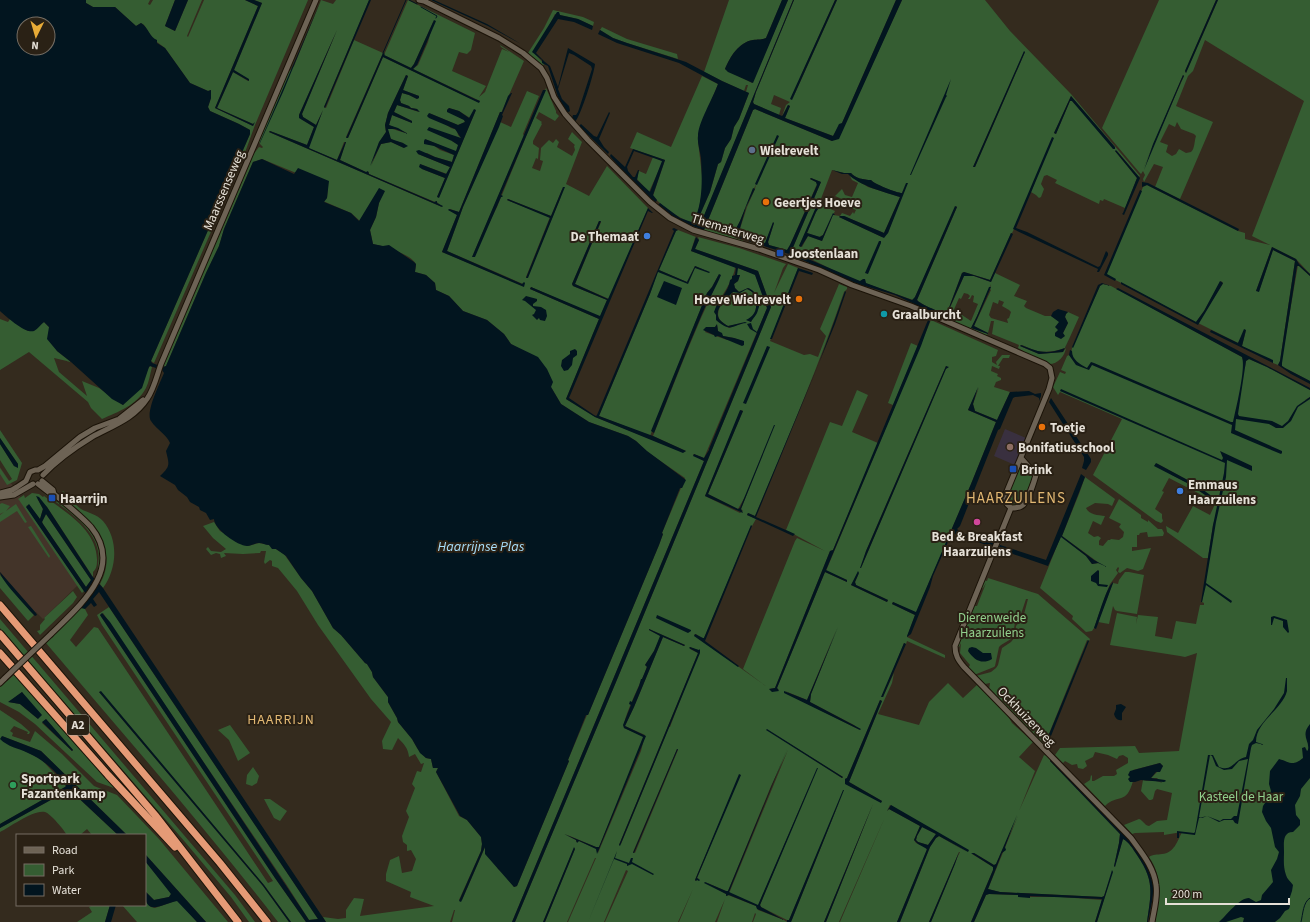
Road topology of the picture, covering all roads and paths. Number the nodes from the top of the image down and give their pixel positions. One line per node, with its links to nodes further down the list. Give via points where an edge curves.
1 (316, 0): 3 (street, Maarssenseweg)
2 (419, 0): 4 (street, Thematerweg, via 499,38 541,68 559,106 575,126 650,202 678,223 819,270 852,286 917,308 1045,364 1050,368 1052,383)
3 (152, 390): 5 (street, Maarssenseweg, via 128,413 80,437); 6 (street, Maarssenseweg, via 133,414 71,451)
4 (1021, 458): 11 (street, via 1005,496); 11 (street, via 1036,475 1022,506)
5 (38, 470): 6 (street); 7 (street, via 32,471)
6 (43, 475): 8 (street)
7 (28, 476): 8 (street, via 29,481); 9 (street, via 26,481 17,487)
8 (37, 483): 10 (street, via 14,495); 15 (street, bridge, via 53,490 54,494 90,526 98,539 103,563 99,578 77,608)
9 (0, 493)
10 (0, 497)
11 (1010, 508): 19 (street, Ockhuizerweg, via 955,646 955,652 967,670 1131,838 1153,871 1156,902)
12 (0, 605): 18 (highway, A2, via 220,862)
13 (0, 634): 16 (highway, A2, via 155,815)
14 (0, 653): 16 (highway, A2, via 149,820)
15 (0, 683)
16 (202, 874): 17 (highway, A2)
17 (238, 922)
18 (267, 922)
19 (1152, 922)

